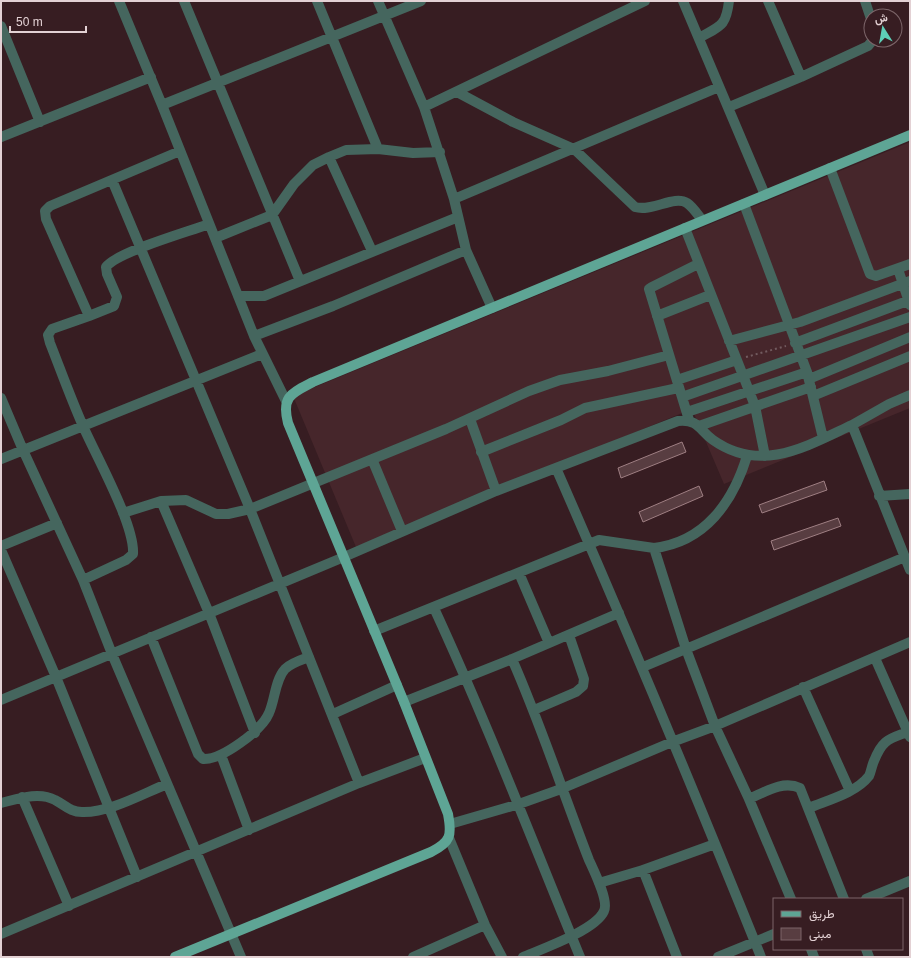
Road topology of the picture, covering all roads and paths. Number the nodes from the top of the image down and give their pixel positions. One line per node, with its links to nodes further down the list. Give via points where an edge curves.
1 (119, 1): 16 (street)
2 (184, 1): 18 (street)
3 (317, 1): 13 (street)
4 (378, 1): 11 (street)
5 (420, 1): 11 (street)
6 (645, 1): 10 (street)
7 (683, 1): 14 (street)
8 (729, 1): 14 (street, via 726,20 721,26)
9 (768, 1): 17 (street)
10 (635, 3): 20 (street)
11 (384, 15): 13 (street); 22 (street)
12 (1, 26): 24 (street)
13 (331, 35): 18 (street); 27 (street)
14 (698, 38): 19 (street)
15 (864, 48): 17 (street)
16 (151, 76): 21 (street); 24 (street)
17 (801, 77): 23 (street)
18 (217, 82): 21 (street); 37 (street)
19 (719, 87): 23 (street); 28 (street)
20 (457, 92): 22 (street); 28 (street, via 513,122)
21 (162, 104): 29 (street)
22 (424, 107): 30 (street)
23 (729, 107): 34 (street)
24 (40, 122): 26 (street)
25 (910, 135): 32 (main road)
26 (1, 137)
27 (378, 149): 30 (street); 31 (street, via 346,150)
28 (574, 149): 35 (street); 39 (street, via 635,207 651,208 680,201 688,203)
29 (180, 151): 33 (street); 40 (street)
30 (440, 152): 35 (street)
31 (329, 157): 37 (street, via 313,165 294,184); 45 (street)
32 (830, 168): 34 (main road); 48 (street, via 870,274 876,276)
33 (112, 180): 43 (street); 55 (street, via 50,206 45,214)
34 (765, 195): 36 (main road)
35 (454, 199): 38 (street)
36 (744, 204): 39 (main road); 58 (street)
37 (272, 214): 42 (street); 49 (street)
38 (458, 217): 44 (street); 45 (street)
39 (702, 220): 41 (main road)
40 (209, 224): 42 (street); 43 (street)
41 (685, 228): 46 (street); 54 (main road)
42 (215, 238): 52 (street)
43 (141, 248): 55 (street, via 110,262 106,267 117,297 116,302 114,306); 69 (street)
44 (466, 250): 54 (street); 59 (street)
45 (372, 251): 49 (street)
46 (698, 264): 51 (street); 56 (street, via 652,287 649,294)
47 (910, 264): 48 (street)
48 (898, 269): 50 (street)
49 (300, 281): 52 (street, via 264,296)
50 (907, 282): 53 (street); 58 (street)
51 (710, 295): 56 (street); 61 (street)
52 (238, 296): 59 (street)
53 (910, 302): 62 (street)
54 (492, 308): 75 (main road, via 313,382 295,392)
55 (89, 316): 79 (street, via 52,329 48,334)
56 (657, 316): 64 (street)
57 (910, 317): 65 (street)
58 (789, 324): 61 (street); 62 (street)
59 (254, 336): 63 (street)
60 (910, 337): 70 (street)
61 (729, 341): 67 (street)
62 (795, 343): 65 (street); 67 (path)
63 (262, 354): 69 (street); 75 (street)
64 (669, 355): 71 (street); 78 (street, via 560,380 529,391)
65 (800, 356): 68 (street); 70 (street)
66 (910, 356): 70 (street)
67 (737, 360): 68 (street); 71 (street)
68 (743, 376): 71 (street); 72 (street)
69 (196, 380): 79 (street); 95 (street)
70 (810, 384): 72 (street); 76 (street); 82 (street)
71 (679, 388): 77 (street); 84 (street, via 585,408 562,420)
72 (749, 391): 76 (street); 77 (street)
73 (910, 395): 80 (street)
74 (1, 398): 83 (street)
75 (286, 402): 90 (main road, via 288,422)
76 (755, 406): 81 (street); 86 (street)
77 (688, 416): 81 (street); 89 (street)
78 (470, 419): 84 (street); 88 (street)
79 (83, 425): 83 (street); 96 (street)
80 (852, 425): 82 (street); 93 (street)
81 (699, 426): 85 (street, via 712,440 731,451)
82 (823, 438): 86 (street, via 800,450)
83 (23, 450): 87 (street); 97 (street)
84 (481, 452): 91 (street)
85 (747, 456): 86 (street); 101 (street, via 743,471 730,497 711,522 672,546)
86 (765, 456)
87 (1, 459)
88 (372, 459): 90 (street); 98 (street)
89 (556, 468): 91 (street); 99 (street)
90 (314, 484): 95 (street); 103 (main road)
91 (496, 491): 98 (street)
92 (910, 494): 93 (street)
93 (879, 496): 104 (street)
94 (161, 501): 95 (street, via 186,500 216,514); 96 (street); 111 (street)
95 (250, 509): 108 (street)
96 (123, 513): 107 (street, via 134,544 133,554 126,560)
97 (57, 523): 100 (street); 107 (street)
98 (402, 531): 103 (street)
99 (589, 544): 101 (street, via 599,540); 106 (street); 110 (street)
100 (1, 546)
101 (654, 548): 117 (street)
102 (1, 550): 124 (street)
103 (344, 557): 108 (street); 112 (main road)
104 (905, 557): 105 (street); 117 (street)
105 (910, 570)
106 (519, 573): 109 (street); 116 (street)
107 (83, 580): 118 (street)
108 (280, 584): 111 (street); 119 (street)
109 (434, 608): 112 (street); 123 (street)
110 (619, 612): 113 (street); 122 (street)
111 (209, 613): 114 (street); 132 (street)
112 (374, 631): 125 (main road)
113 (569, 635): 116 (street); 129 (street, via 584,679 583,686 576,692)
114 (151, 637): 118 (street); 135 (street, via 198,754 203,759 210,760)
115 (910, 642): 120 (street)
116 (549, 643): 121 (street)
117 (686, 649): 122 (street); 131 (street)
118 (112, 654): 124 (street); 138 (street)
119 (309, 657): 130 (street); 132 (street, via 289,665 283,671 269,715)
120 (874, 658): 126 (street); 133 (street)
121 (512, 659): 123 (street); 129 (street)
122 (643, 668): 134 (street)
123 (466, 676): 128 (street); 144 (street)
124 (56, 677): 127 (street); 145 (street)
125 (397, 685): 128 (main road); 130 (street)
126 (803, 687): 131 (street); 140 (street)
127 (1, 700)
128 (404, 702): 136 (main road)
129 (534, 710): 139 (street)
130 (333, 714): 137 (street)
131 (715, 726): 134 (street); 142 (street)
132 (255, 733): 135 (street)
133 (909, 733): 140 (street, via 891,737 884,742 874,759 869,776)
134 (672, 742): 139 (street); 150 (street)
135 (221, 755): 148 (street)
136 (425, 758): 137 (street); 147 (main road, via 444,802)
137 (359, 783): 148 (street)
138 (167, 784): 145 (street); 151 (street)
139 (561, 789): 144 (street); 155 (street)
140 (850, 791): 146 (street)
141 (22, 797): 143 (street); 145 (street, via 54,799 70,810 83,813); 159 (street)
142 (749, 798): 146 (street, via 781,786 792,785 800,788); 156 (street)
143 (1, 803)
144 (519, 804): 147 (street); 164 (street)
145 (109, 807): 153 (street)
146 (809, 808): 157 (street)
147 (450, 824): 149 (main road)
148 (249, 830): 151 (street)
149 (449, 838): 160 (street); 161 (main road, via 442,846 431,852)
150 (714, 844): 152 (street); 165 (street)
151 (197, 853): 153 (street); 161 (street)
152 (643, 870): 155 (street); 173 (street)
153 (137, 877): 159 (street)
154 (910, 880): 158 (street)
155 (599, 883): 164 (street, via 606,906 604,913)
156 (791, 898)
157 (844, 898)
158 (868, 898)
159 (68, 906): 162 (street)
160 (486, 925): 166 (street); 170 (street)
161 (232, 933): 167 (main road); 168 (street)
162 (1, 934)
163 (773, 934): 165 (street)
164 (572, 937): 171 (street); 172 (street)
165 (754, 941): 174 (street); 175 (street)
166 (430, 953): 169 (street)
167 (175, 957)
168 (241, 957)
169 (413, 957)
170 (502, 957)
171 (524, 957)
172 (580, 957)
173 (678, 957)
174 (718, 957)
175 (761, 957)

